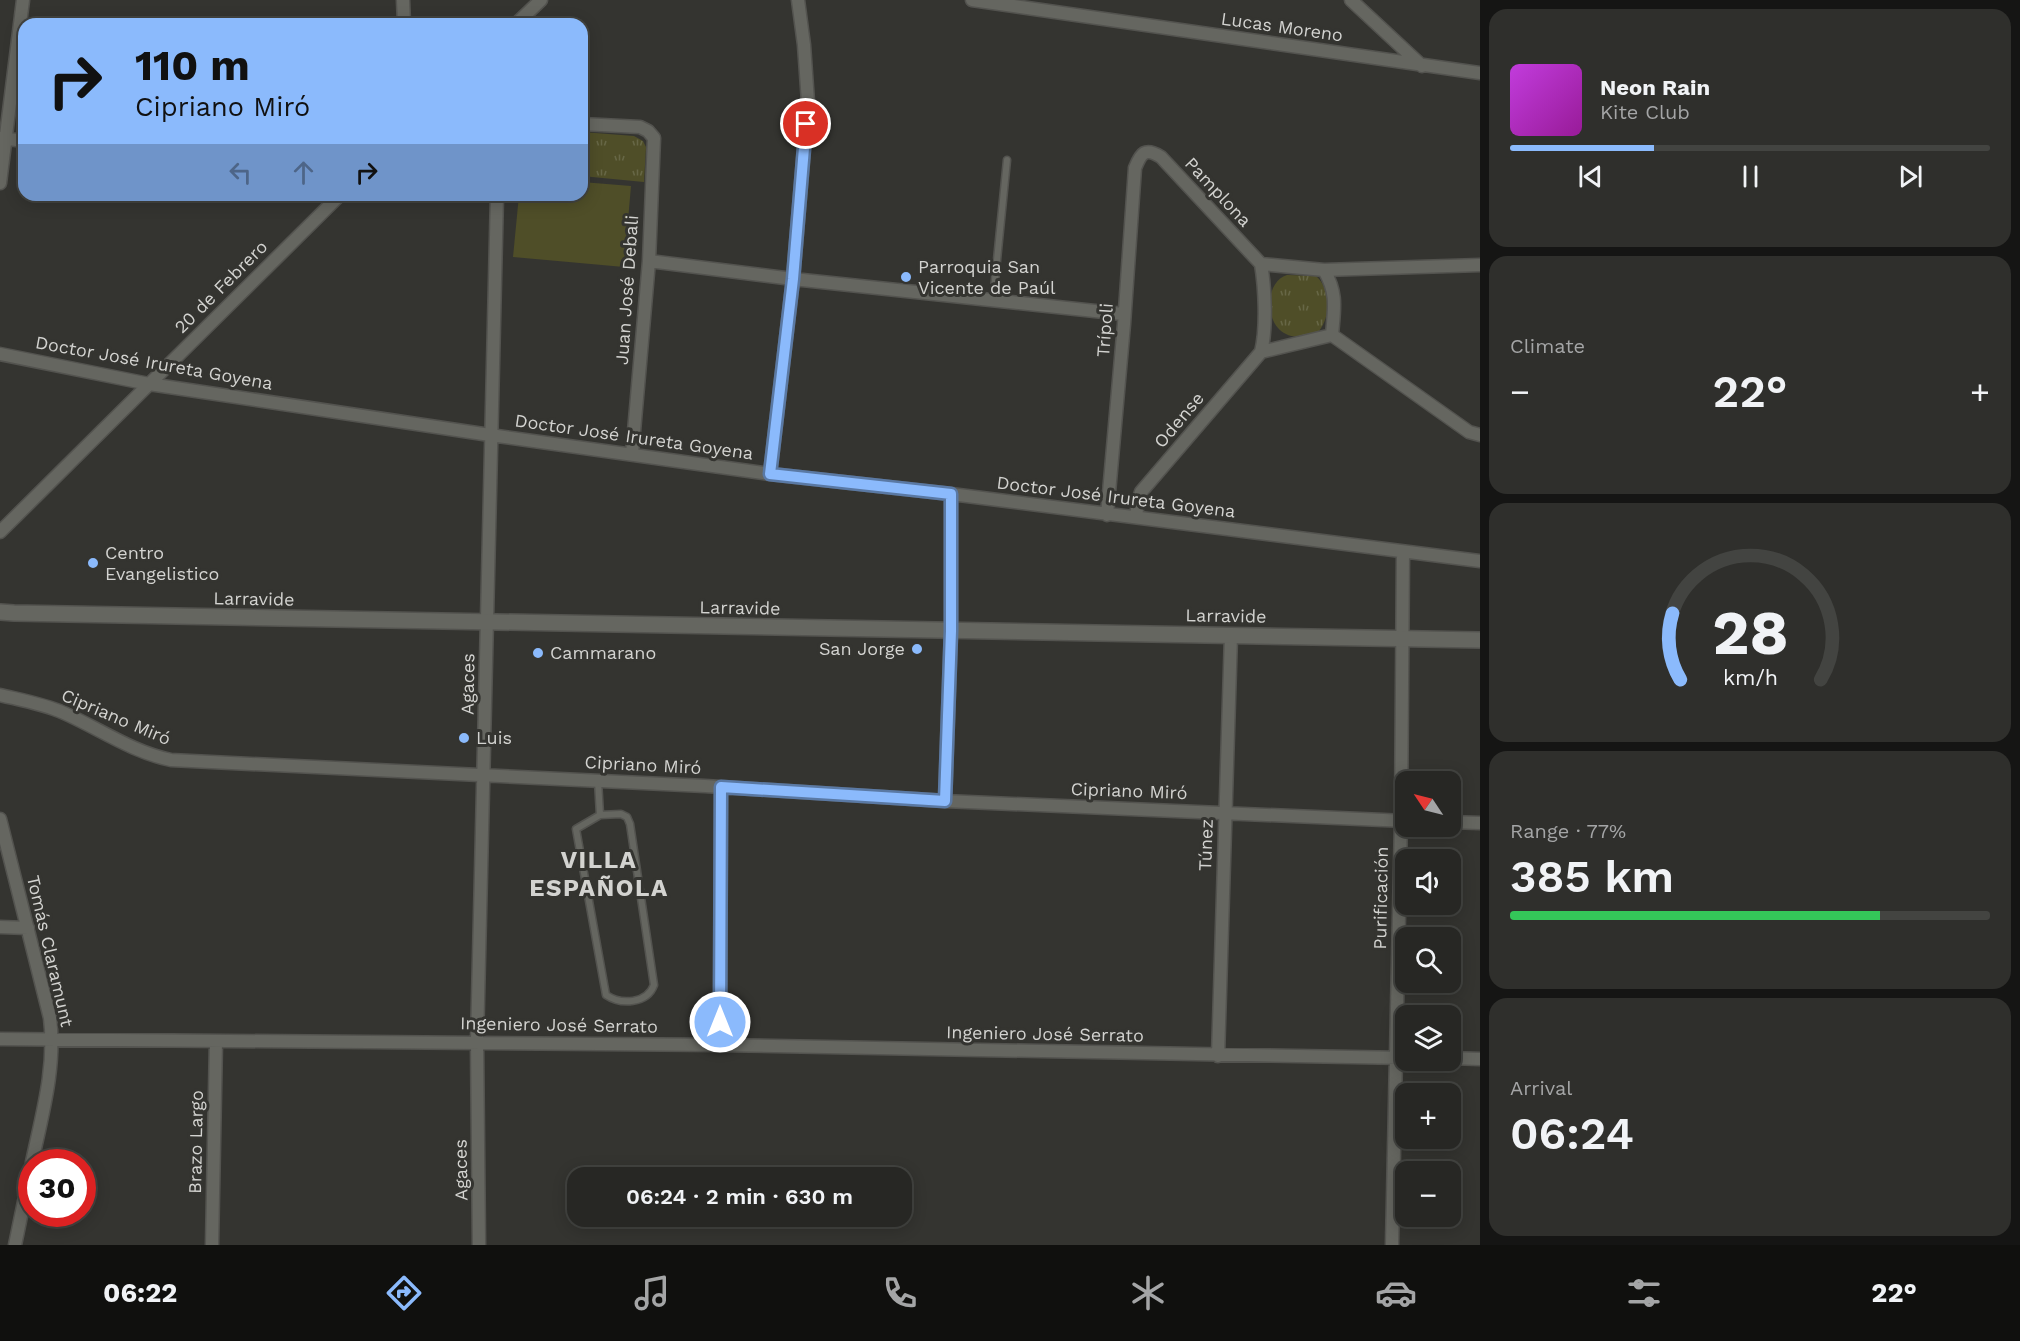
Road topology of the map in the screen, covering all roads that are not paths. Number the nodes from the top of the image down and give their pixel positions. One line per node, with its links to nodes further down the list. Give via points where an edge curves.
1 (23, 0): 8 (street)
2 (403, 0): 9 (street)
3 (541, 0): 10 (street)
4 (798, 0): 26 (street, via 808,102)
5 (972, 0): 7 (street, Lucas Moreno)
6 (1351, 0): 12 (street)
7 (1044, 5): 12 (street, Lucas Moreno)
8 (20, 18)
9 (404, 18)
10 (522, 18)
11 (18, 34): 15 (street)
12 (1422, 66): 13 (street, Lucas Moreno)
13 (1480, 73)
14 (588, 124): 22 (street, Juan José Debali, via 640,127 654,138)
15 (3, 138): 16 (street); 19 (street)
16 (18, 140)
17 (1146, 152): 23 (street, Pamplona, via 1161,157); 28 (street, Trípoli, via 1135,168)
18 (1007, 160): 27 (lane)
19 (0, 183)
20 (334, 201): 32 (street, 20 de Febrero)
21 (497, 201): 33 (street, Agaces)
22 (649, 261): 26 (street); 35 (street, Juan José Debali)
23 (1261, 264): 25 (street); 30 (street)
24 (1480, 265): 25 (street)
25 (1324, 270): 29 (street, via 1334,288)
26 (793, 279): 27 (street); 36 (street)
27 (993, 300): 28 (street)
28 (1123, 314): 38 (street, Trípoli)
29 (1332, 335): 30 (street); 34 (street, via 1469,432)
30 (1261, 352): 39 (street, Odense, via 1142,492)
31 (0, 354): 32 (street, Doctor José Irureta Goyena)
32 (149, 384): 33 (street, Doctor José Irureta Goyena); 40 (street, 20 de Febrero)
33 (490, 435): 35 (street, Doctor José Irureta Goyena); 44 (street, Agaces)
34 (1480, 435)
35 (632, 454): 36 (street, Doctor José Irureta Goyena)
36 (770, 474): 37 (street, Doctor José Irureta Goyena)
37 (951, 494): 38 (street, Doctor José Irureta Goyena); 45 (street)
38 (1107, 514): 39 (street, Doctor José Irureta Goyena)
39 (1136, 517): 41 (street, Doctor José Irureta Goyena)
40 (0, 532)
41 (1403, 552): 42 (street, Doctor José Irureta Goyena); 47 (street, Purificación)
42 (1480, 561)
43 (0, 612): 44 (street, Larravide)
44 (487, 623): 45 (street, Larravide); 51 (street, Agaces)
45 (951, 631): 46 (street, Larravide); 54 (street)
46 (1231, 635): 47 (street, Larravide); 55 (street, Túnez)
47 (1401, 639): 48 (street, Larravide); 50 (street, Purificación)
48 (1480, 640)
49 (0, 695): 51 (street, Cipriano Miró, via 62,712 126,745 171,760)
50 (1402, 771)
51 (484, 774): 52 (street, Cipriano Miró); 68 (street, Agaces)
52 (598, 781): 53 (street, Cipriano Miró); 56 (lane)
53 (721, 787): 54 (street, Cipriano Miró); 69 (street)
54 (945, 801): 55 (street, Cipriano Miró)
55 (1225, 813): 57 (street, Cipriano Miró); 70 (street, Túnez)
56 (600, 815): 56 (lane, via 621,814 630,824 654,985 641,1000 616,1001 606,995 576,829)
57 (1395, 820)
58 (0, 822): 63 (street, Tomás Claramunt)
59 (1461, 823): 60 (street)
60 (1480, 824)
61 (1403, 837): 64 (street, Purificación)
62 (0, 927): 63 (street)
63 (28, 928): 66 (street, Tomás Claramunt)
64 (1401, 1005)
65 (0, 1039): 66 (street, Ingeniero José Serrato)
66 (53, 1040): 67 (street, Ingeniero José Serrato); 75 (street, Tomás Claramunt, via 51,1071)
67 (216, 1041): 68 (street, Ingeniero José Serrato); 78 (street, Brazo Largo)
68 (477, 1042): 69 (street, Ingeniero José Serrato); 79 (street, Agaces)
69 (720, 1045): 70 (street, Ingeniero José Serrato)
70 (1218, 1056): 71 (street, Ingeniero José Serrato)
71 (1395, 1058)
72 (1461, 1058): 73 (street)
73 (1480, 1059)
74 (1400, 1071): 80 (street, Purificación)
75 (35, 1149)
76 (19, 1227): 77 (street, Tomás Claramunt)
77 (15, 1245)
78 (212, 1245)
79 (479, 1245)
80 (1392, 1245)

